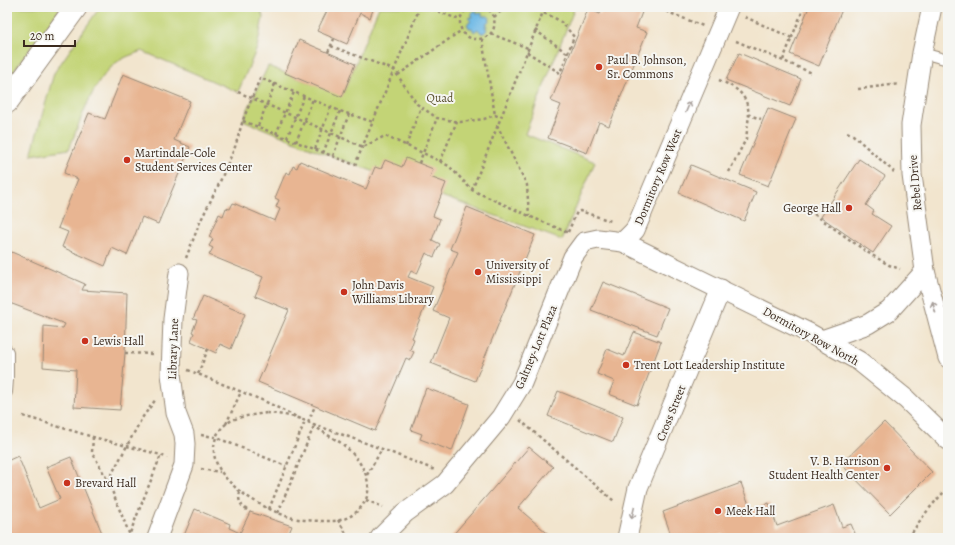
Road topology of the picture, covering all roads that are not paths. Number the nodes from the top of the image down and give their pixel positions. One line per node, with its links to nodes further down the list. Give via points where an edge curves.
1 (76, 7): 6 (street)
2 (729, 7): 7 (street, Dormitory Row West, one-way to 2, via 635,230)
3 (932, 7): 4 (street, Rebel Drive)
4 (922, 53): 5 (lane); 8 (street, Rebel Drive, via 911,125 912,175)
5 (948, 60)
6 (7, 102)
7 (622, 242): 10 (street); 17 (street, Galtney-Lott Plaza, via 598,238 584,242 573,257 522,383 501,417 445,484 405,513)
8 (925, 271): 11 (street, via 889,311 868,324); 13 (street, Rebel Drive, one-way to 8)
9 (180, 273): 16 (street, Library Lane, via 173,319 170,374 176,413 184,434 184,465)
10 (721, 289): 11 (street, Dormitory Row North); 18 (street, Cross Street, one-way to 18, via 638,488)
11 (822, 340): 15 (street, Dormitory Row North, via 859,361 906,399)
12 (7, 350): 14 (lane)
13 (948, 358)
14 (7, 392)
15 (948, 440)
16 (156, 538)
17 (380, 538)
18 (627, 538)

